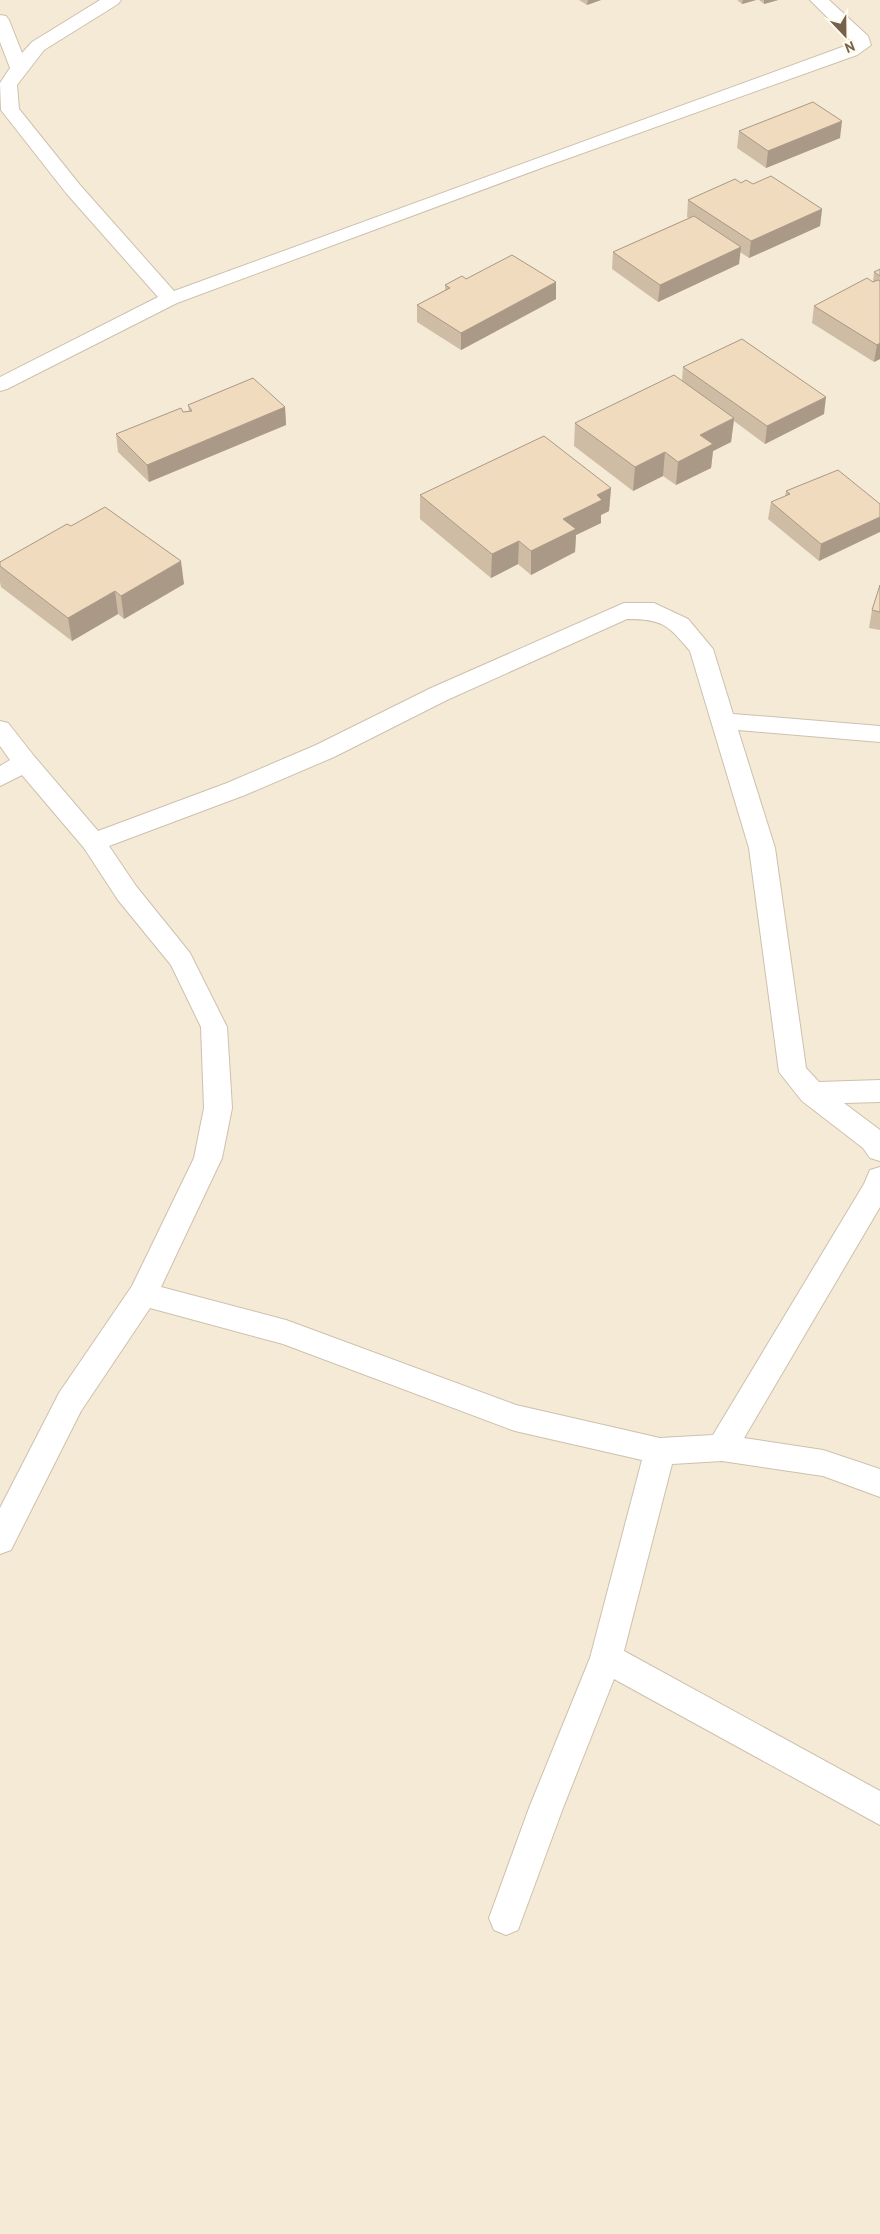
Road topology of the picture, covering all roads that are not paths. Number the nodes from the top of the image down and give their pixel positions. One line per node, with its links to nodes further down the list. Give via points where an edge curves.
1 (112, 0): 4 (street, via 38,46)
2 (819, 0): 6 (street, via 862,40 862,45)
3 (0, 20): 4 (street)
4 (19, 68): 5 (street)
5 (4, 86): 6 (street, via 10,110 73,190)
6 (170, 299): 7 (street)
7 (0, 385)
8 (723, 720): 10 (street); 13 (street, via 701,650 680,624 654,611 624,611 439,694 325,751 236,789); 15 (street, via 762,848 793,1072)
9 (0, 729): 11 (street)
10 (880, 734)
11 (24, 762): 12 (street); 13 (street)
12 (0, 777)
13 (93, 842): 18 (street, via 127,893 181,960 214,1027 218,1108 208,1158)
14 (880, 1091): 15 (street)
15 (812, 1093): 16 (street, via 873,1140)
16 (880, 1150)
17 (880, 1178): 19 (street)
18 (143, 1294): 20 (street, via 286,1332 515,1418); 22 (street, via 70,1402)
19 (722, 1448): 20 (street); 21 (street, via 823,1463)
20 (660, 1451): 23 (street)
21 (880, 1484)
22 (0, 1540)
23 (606, 1658): 24 (street); 25 (street)
24 (880, 1809)
25 (506, 1918)

